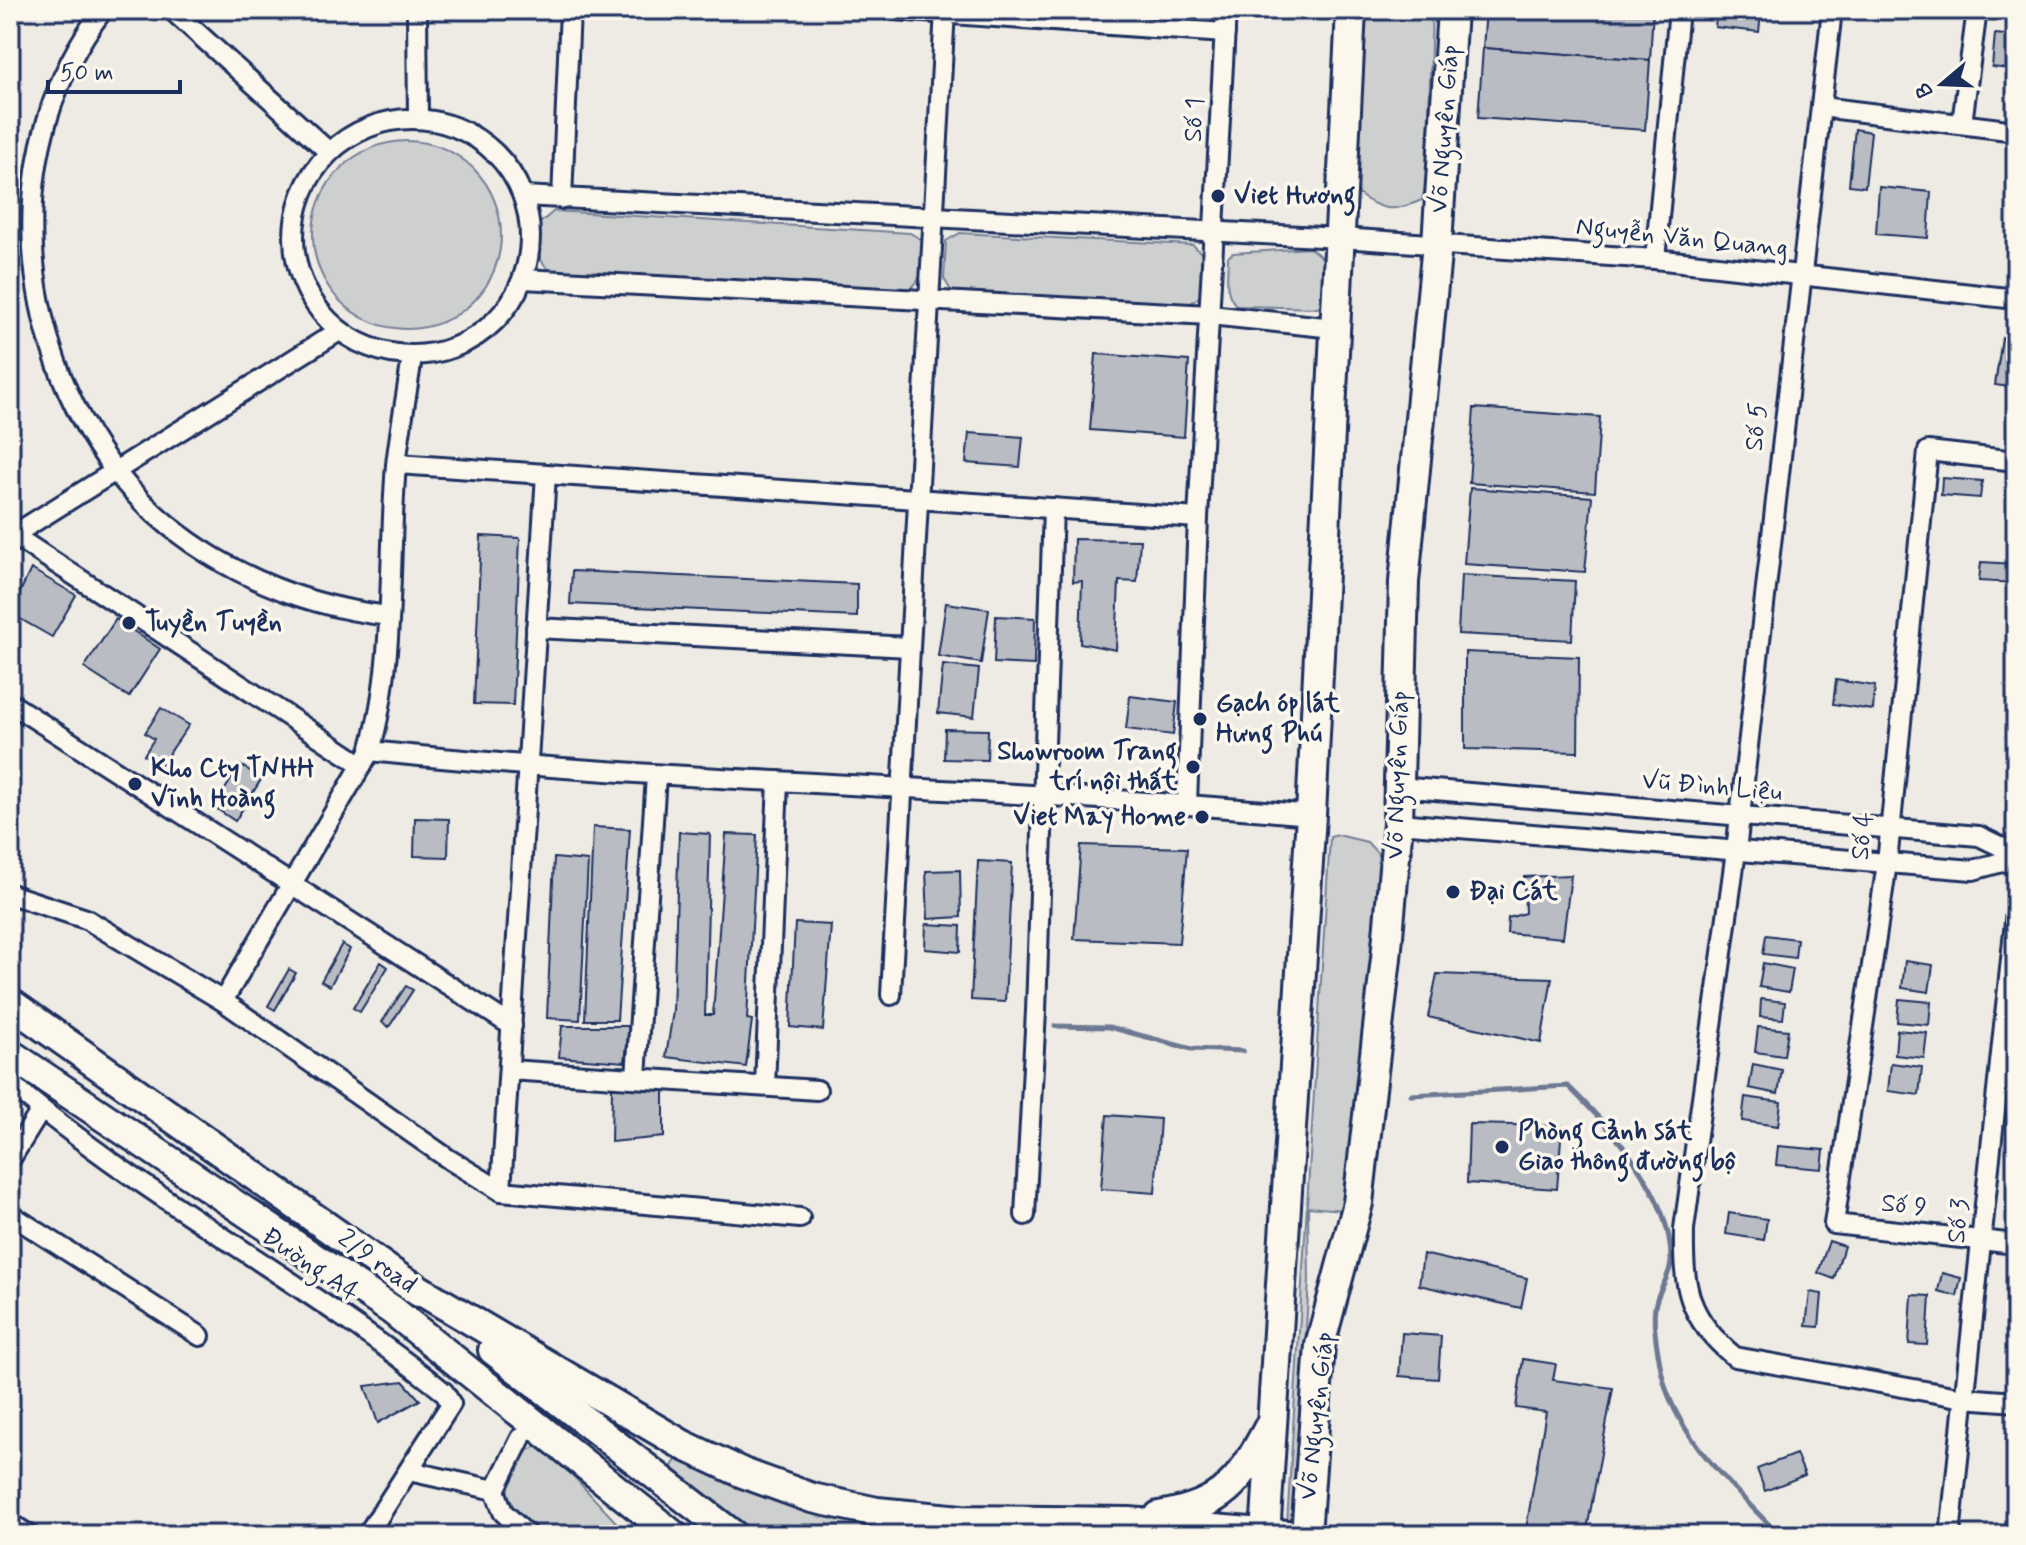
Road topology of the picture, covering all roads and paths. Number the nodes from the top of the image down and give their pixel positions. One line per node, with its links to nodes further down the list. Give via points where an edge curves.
1 (103, 10): 36 (street, via 67,65 36,146 28,226 32,279 57,368)
2 (172, 10): 18 (street)
3 (417, 10): 15 (street)
4 (570, 10): 20 (street)
5 (894, 10): 12 (street)
6 (1226, 10): 13 (street, Số 1)
7 (1351, 10): 23 (highway, Võ Nguyên Giáp)
8 (1452, 10): 24 (highway, Võ Nguyên Giáp)
9 (1679, 10): 25 (street)
10 (1832, 10): 14 (street, Số 5)
11 (1977, 10): 16 (street)
12 (945, 11): 13 (street); 21 (street)
13 (1225, 33): 22 (street, Số 1)
14 (1821, 107): 16 (street); 26 (street, Số 5)
15 (418, 118): 18 (street, via 381,122); 19 (street, via 452,125 482,142 506,166)
16 (1962, 123): 17 (street)
17 (2016, 131)
18 (329, 152): 32 (street, via 301,195 293,232 297,269 313,303)
19 (523, 196): 20 (street, Nguyễn Văn Quang); 27 (street, via 530,238)
20 (562, 199): 21 (street, Nguyễn Văn Quang)
21 (934, 218): 22 (street, Nguyễn Văn Quang); 29 (street)
22 (1216, 233): 23 (street, Nguyễn Văn Quang); 30 (street, Số 1)
23 (1341, 238): 24 (street, Nguyễn Văn Quang); 31 (highway, Võ Nguyên Giáp)
24 (1437, 244): 25 (street, Nguyễn Văn Quang); 50 (highway, Võ Nguyên Giáp, via 1404,582)
25 (1655, 259): 26 (street, Nguyễn Văn Quang)
26 (1800, 276): 28 (street, Nguyễn Văn Quang); 55 (street, Số 5)
27 (523, 279): 29 (street); 33 (street, via 505,311 479,335 448,351)
28 (2016, 299)
29 (929, 301): 30 (street); 38 (street)
30 (1210, 315): 31 (street); 40 (street, Số 1)
31 (1334, 328): 54 (highway, Võ Nguyên Giáp)
32 (339, 331): 33 (street, via 373,350); 36 (street)
33 (412, 357): 35 (street)
34 (2016, 461): 57 (street, Số 4, via 1928,451)
35 (397, 464): 37 (street); 42 (street)
36 (117, 472): 41 (street); 42 (street, via 166,521 244,575 295,597)
37 (546, 474): 38 (street); 43 (street)
38 (918, 499): 39 (street); 44 (street)
39 (1053, 508): 40 (street); 52 (street)
40 (1198, 518): 53 (street, Số 1)
41 (11, 535): 46 (street)
42 (388, 616): 46 (street, via 377,728)
43 (536, 628): 44 (street); 47 (street)
44 (910, 647): 51 (street)
45 (10, 703): 61 (street)
46 (366, 758): 47 (street); 61 (street)
47 (527, 768): 48 (street); 67 (street)
48 (656, 776): 49 (street); 70 (street)
49 (778, 781): 51 (street); 72 (street)
50 (1399, 787): 55 (street, Vũ Đình Liệu); 56 (highway, Võ Nguyên Giáp)
51 (902, 788): 52 (street); 64 (street)
52 (1043, 796): 53 (street); 78 (street)
53 (1187, 803): 54 (street)
54 (1311, 815): 87 (highway, Võ Nguyên Giáp)
55 (1740, 816): 57 (street, Vũ Đình Liệu); 58 (street, Số 5)
56 (1398, 823): 58 (street, Vũ Đình Liệu); 101 (highway, Võ Nguyên Giáp, via 1358,1203 1320,1345)
57 (1890, 828): 59 (street, Vũ Đình Liệu, via 1979,836); 60 (street, Số 4)
58 (1736, 851): 60 (street, Vũ Đình Liệu); 85 (street, Số 5, via 1684,1229 1683,1272 1689,1300 1708,1335 1735,1357)
59 (2016, 856): 60 (street, Vũ Đình Liệu, via 1973,870)
60 (1887, 863): 80 (street, Số 4)
61 (292, 885): 65 (street); 67 (street)
62 (10, 894): 65 (street, via 86,919)
63 (2016, 912): 81 (street, Số 3)
64 (891, 995)
65 (223, 1001): 76 (street)
66 (10, 1003): 83 (highway, 2/9 road)
67 (512, 1026): 69 (street)
68 (10, 1054): 90 (highway, 2/9 road, via 392,1310)
69 (509, 1070): 70 (street); 76 (street)
70 (636, 1077): 72 (street)
71 (10, 1083): 74 (street, Đường A4)
72 (765, 1086): 73 (street)
73 (817, 1090)
74 (41, 1110): 75 (street); 89 (street, Đường A4, via 444,1392 451,1404)
75 (10, 1160)
76 (501, 1191): 79 (street)
77 (10, 1214): 84 (street)
78 (1025, 1215)
79 (800, 1218)
80 (1834, 1224): 81 (street, Số 9)
81 (1983, 1241): 82 (street, Số 9); 85 (street, Số 3)
82 (2016, 1244)
83 (406, 1282): 92 (highway, via 683,1445 812,1498 877,1512 961,1520); 99 (highway, 2/9 road)
84 (200, 1336)
85 (1964, 1398): 86 (street); 102 (street, Số 3)
86 (2016, 1402)
87 (1275, 1415): 92 (highway, via 1236,1484 1192,1510); 100 (highway, Võ Nguyên Giáp)
88 (521, 1438): 91 (street)
89 (409, 1471): 91 (street); 95 (street, Đường A4)
90 (601, 1478): 97 (highway); 98 (highway, 2/9 road)
91 (495, 1490): 96 (street, via 503,1512)
92 (1129, 1522): 100 (highway)
93 (10, 1523): 94 (street)
94 (29, 1535)
95 (367, 1535)
96 (527, 1535)
97 (666, 1535)
98 (673, 1535)
99 (733, 1535)
100 (1272, 1535)
101 (1306, 1535)
102 (1950, 1535)

